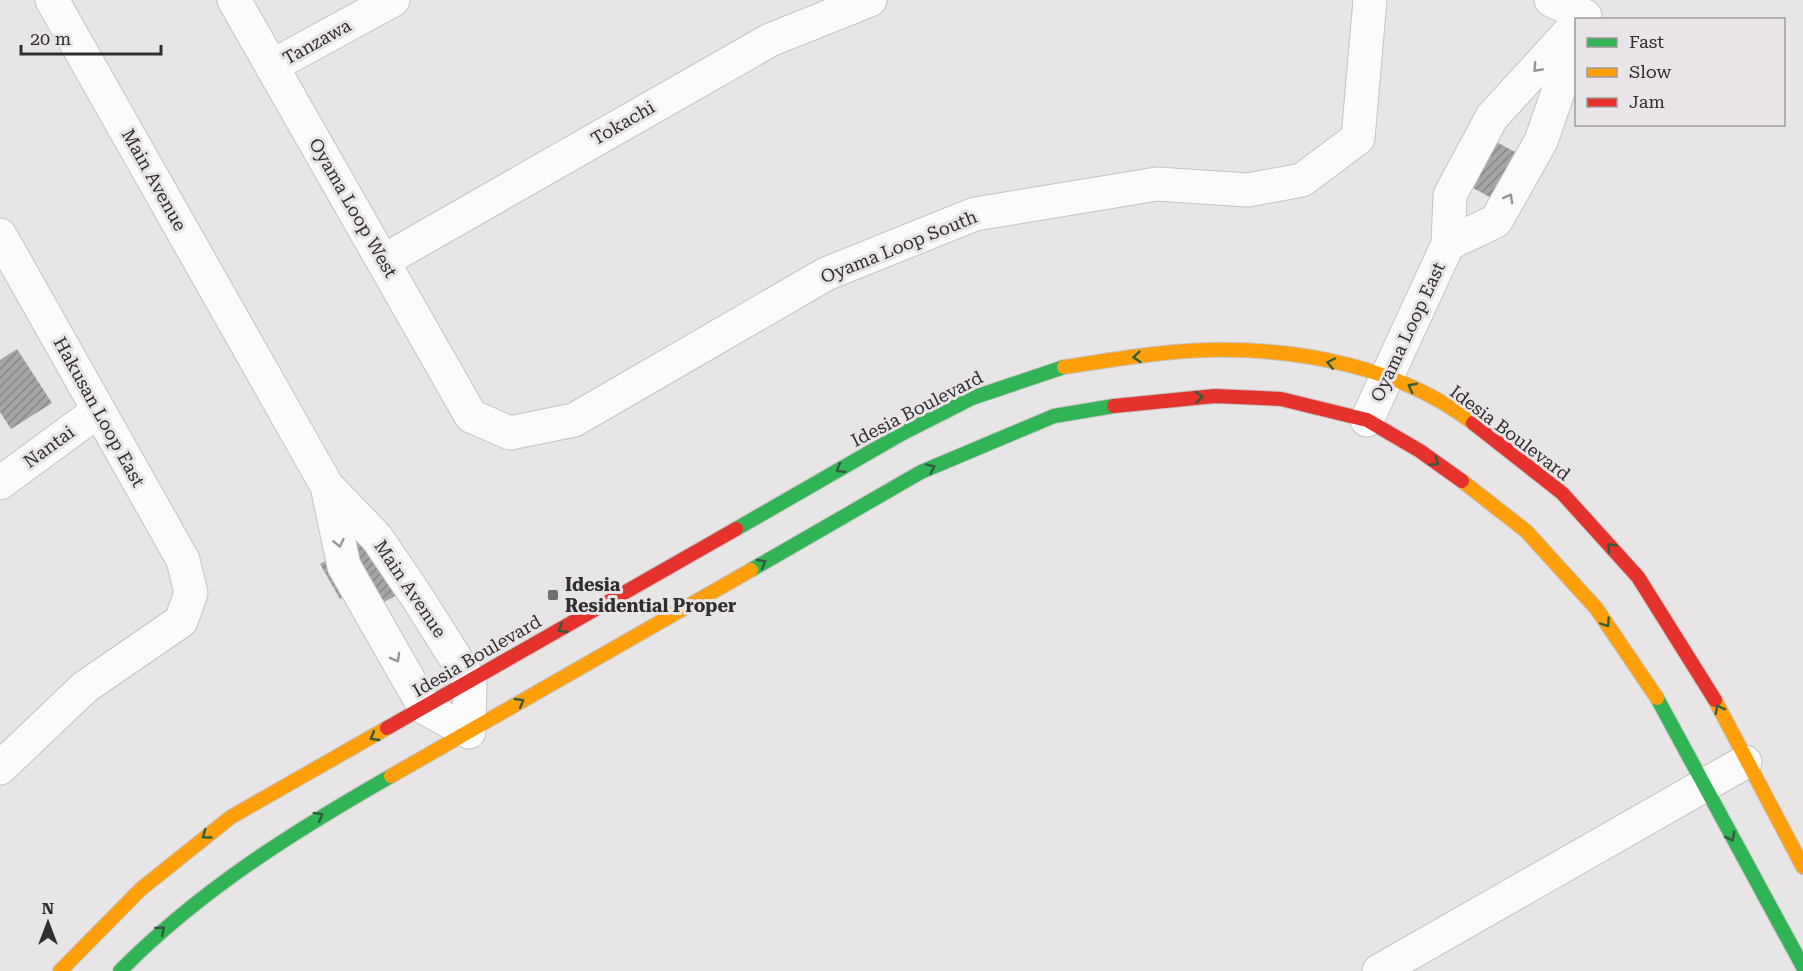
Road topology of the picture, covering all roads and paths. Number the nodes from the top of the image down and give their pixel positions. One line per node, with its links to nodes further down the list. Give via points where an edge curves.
1 (52, 0): 19 (street, Main Avenue)
2 (234, 0): 10 (street, Oyama Loop West)
3 (393, 0): 10 (street, Tanzawa)
4 (870, 0): 13 (street, Tokachi, via 770,39)
5 (1370, 0): 16 (street, Oyama Loop South, via 1358,138 1302,180 1248,190 1157,184 975,214 826,274 574,420 510,433)
6 (1551, 0): 7 (street)
7 (1580, 18)
8 (1575, 29): 12 (street, Oyama Loop East, one-way to 12, via 1492,117 1450,195)
9 (1575, 43): 12 (street, Oyama Loop East, one-way to 9, via 1496,221 1541,141)
10 (272, 66): 13 (street, Oyama Loop West)
11 (0, 235): 15 (street, Hakusan Loop East)
12 (1448, 244): 14 (street, Oyama Loop East)
13 (382, 261): 16 (street, Oyama Loop West)
14 (1388, 375): 17 (street, Oyama Loop East); 20 (street, Idesia Boulevard, one-way to 20, via 1287,353 1209,350 1056,368 972,398 903,433); 23 (street, Idesia Boulevard, one-way to 14, via 1707,686 1638,577 1600,535 1562,494 1498,442 1455,410)
15 (98, 411): 18 (street, Nantai); 24 (street, Hakusan Loop East, via 183,561 191,593 181,621 85,687)
16 (471, 416)
17 (1367, 420): 22 (street, one-way to 17, via 921,472 1054,416 1126,404 1215,396 1281,399); 25 (street, one-way to 25, via 1428,457 1526,531 1596,608 1663,708)
18 (0, 483)
19 (327, 486): 20 (street, Main Avenue, via 376,538); 21 (street, Main Avenue, one-way to 21, via 344,566)
20 (470, 681): 21 (street, Idesia Boulevard); 22 (street)
21 (425, 708): 22 (street); 28 (street, Idesia Boulevard, one-way to 28, via 231,817 131,896)
22 (469, 732): 29 (street, one-way to 22, via 156,933 253,857)
23 (1745, 762): 25 (street); 26 (street, Idesia Boulevard)
24 (0, 768)
25 (1703, 786): 27 (street, one-way to 27); 30 (street)
26 (1803, 867)
27 (1803, 967)
28 (60, 971)
29 (120, 971)
30 (1379, 971)

